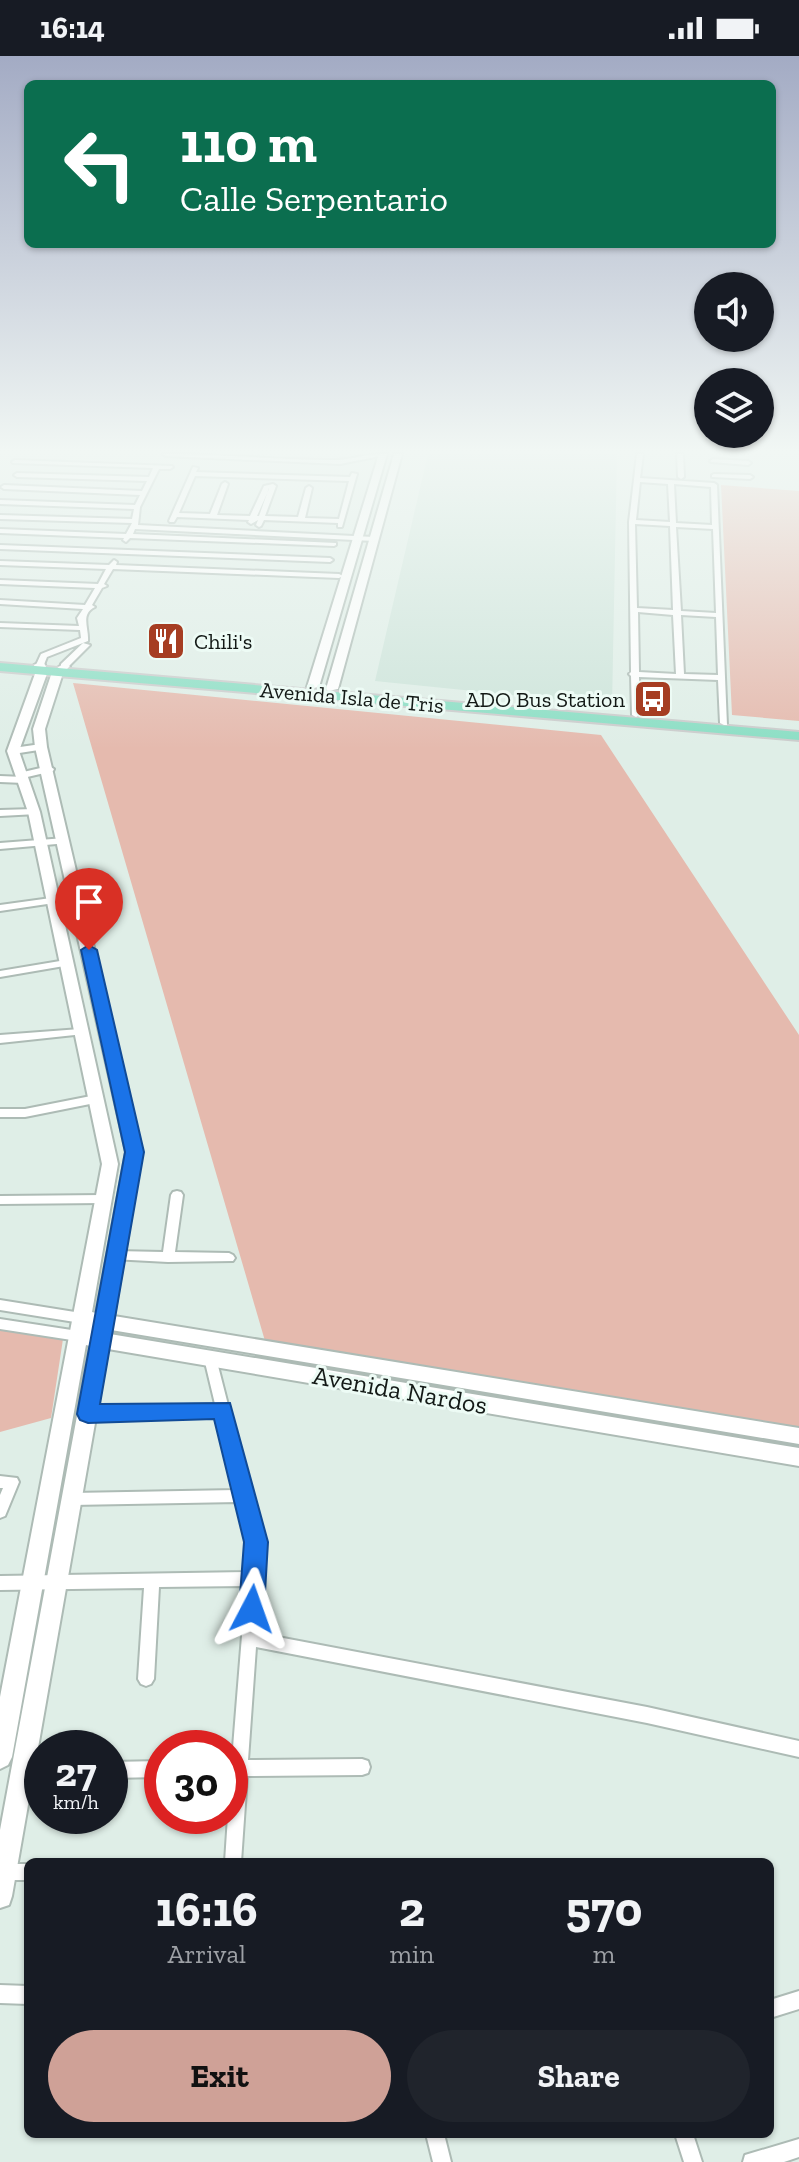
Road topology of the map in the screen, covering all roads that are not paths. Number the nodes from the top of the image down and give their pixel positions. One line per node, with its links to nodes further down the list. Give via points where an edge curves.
1 (124, 552): 10 (street)
2 (129, 552): 3 (street, via 328,564)
3 (332, 552)
4 (356, 552): 26 (main road)
5 (370, 552): 27 (main road)
6 (632, 552): 16 (street)
7 (674, 552): 17 (street)
8 (717, 552): 18 (street)
9 (0, 563): 10 (street)
10 (115, 568): 11 (street); 13 (street)
11 (339, 576)
12 (0, 582): 13 (street)
13 (104, 586): 15 (street)
14 (0, 602): 15 (street)
15 (91, 607): 20 (street); 22 (street, via 86,621 93,639)
16 (633, 610): 17 (street); 23 (street)
17 (677, 613): 18 (street); 24 (street)
18 (719, 615): 25 (street)
19 (0, 625): 20 (street)
20 (80, 628): 22 (street, via 85,639)
21 (0, 664): 22 (main road, Avenida Isla de Tris); 22 (main road, Avenida Isla de Tris)
22 (53, 664): 26 (main road, Avenida Isla de Tris); 31 (main road, Avenida Isla de Tris); 32 (main road, via 39,729); 33 (main road)
23 (633, 674): 24 (street); 28 (street)
24 (680, 676): 25 (street)
25 (722, 678): 29 (street)
26 (313, 687): 27 (main road, Avenida Isla de Tris)
27 (332, 689): 28 (main road, Avenida Isla de Tris)
28 (636, 715): 29 (main road, Avenida Isla de Tris)
29 (724, 723): 30 (main road, Avenida Isla de Tris)
30 (799, 730)
31 (799, 736)
32 (41, 747): 33 (street); 34 (main road)
33 (13, 751): 35 (main road)
34 (49, 769): 35 (street); 39 (main road)
35 (24, 777): 36 (street); 37 (main road)
36 (0, 779)
37 (34, 812): 38 (street); 40 (main road)
38 (0, 813)
39 (65, 841): 40 (street); 50 (main road)
40 (40, 843): 41 (street); 42 (main road)
41 (0, 846)
42 (51, 901): 43 (street); 44 (main road)
43 (0, 908)
44 (66, 963): 45 (street); 46 (main road)
45 (0, 974)
46 (80, 1032): 47 (street); 48 (main road)
47 (0, 1039)
48 (96, 1099): 49 (street); 51 (main road)
49 (0, 1113)
50 (133, 1163): 51 (street); 55 (main road)
51 (110, 1164): 53 (main road)
52 (177, 1195): 56 (street)
53 (103, 1199): 54 (street); 60 (main road)
54 (0, 1200)
55 (116, 1256): 56 (street); 61 (main road)
56 (168, 1257): 57 (street)
57 (229, 1258)
58 (0, 1305): 60 (street, Avenida Nardos)
59 (0, 1324): 60 (street, Avenida Nardos)
60 (80, 1327): 61 (main road, Avenida Nardos); 75 (main road)
61 (103, 1330): 62 (main road, Avenida Nardos); 64 (main road); 65 (main road, Avenida Nardos)
62 (210, 1358): 63 (street); 66 (main road, Avenida Nardos)
63 (223, 1409): 64 (street); 68 (street)
64 (88, 1414): 69 (main road)
65 (799, 1436)
66 (799, 1457)
67 (0, 1482): 70 (street, via 12,1482)
68 (244, 1496): 69 (street); 71 (street, via 256,1542)
69 (72, 1499): 74 (main road)
70 (0, 1512)
71 (254, 1579): 72 (street); 76 (street)
72 (152, 1581): 74 (street); 77 (street)
73 (0, 1583): 75 (street)
74 (57, 1583): 75 (street); 83 (main road)
75 (32, 1584): 80 (main road)
76 (250, 1639): 78 (street); 79 (street)
77 (146, 1679)
78 (239, 1730)
79 (799, 1749)
80 (0, 1757)
81 (362, 1767): 82 (street)
82 (248, 1768)
83 (23, 1771): 86 (main road)
84 (234, 1834): 85 (street)
85 (233, 1858)
86 (4, 1872): 87 (street); 88 (main road)
87 (24, 1872)
88 (0, 1896)
89 (0, 1994): 90 (street)
90 (24, 1995)
91 (799, 2000): 92 (street)
92 (774, 2008)
93 (436, 2138): 96 (street)
94 (685, 2138): 97 (street)
95 (799, 2148): 98 (street)
96 (442, 2162)
97 (693, 2162)
98 (752, 2162)

